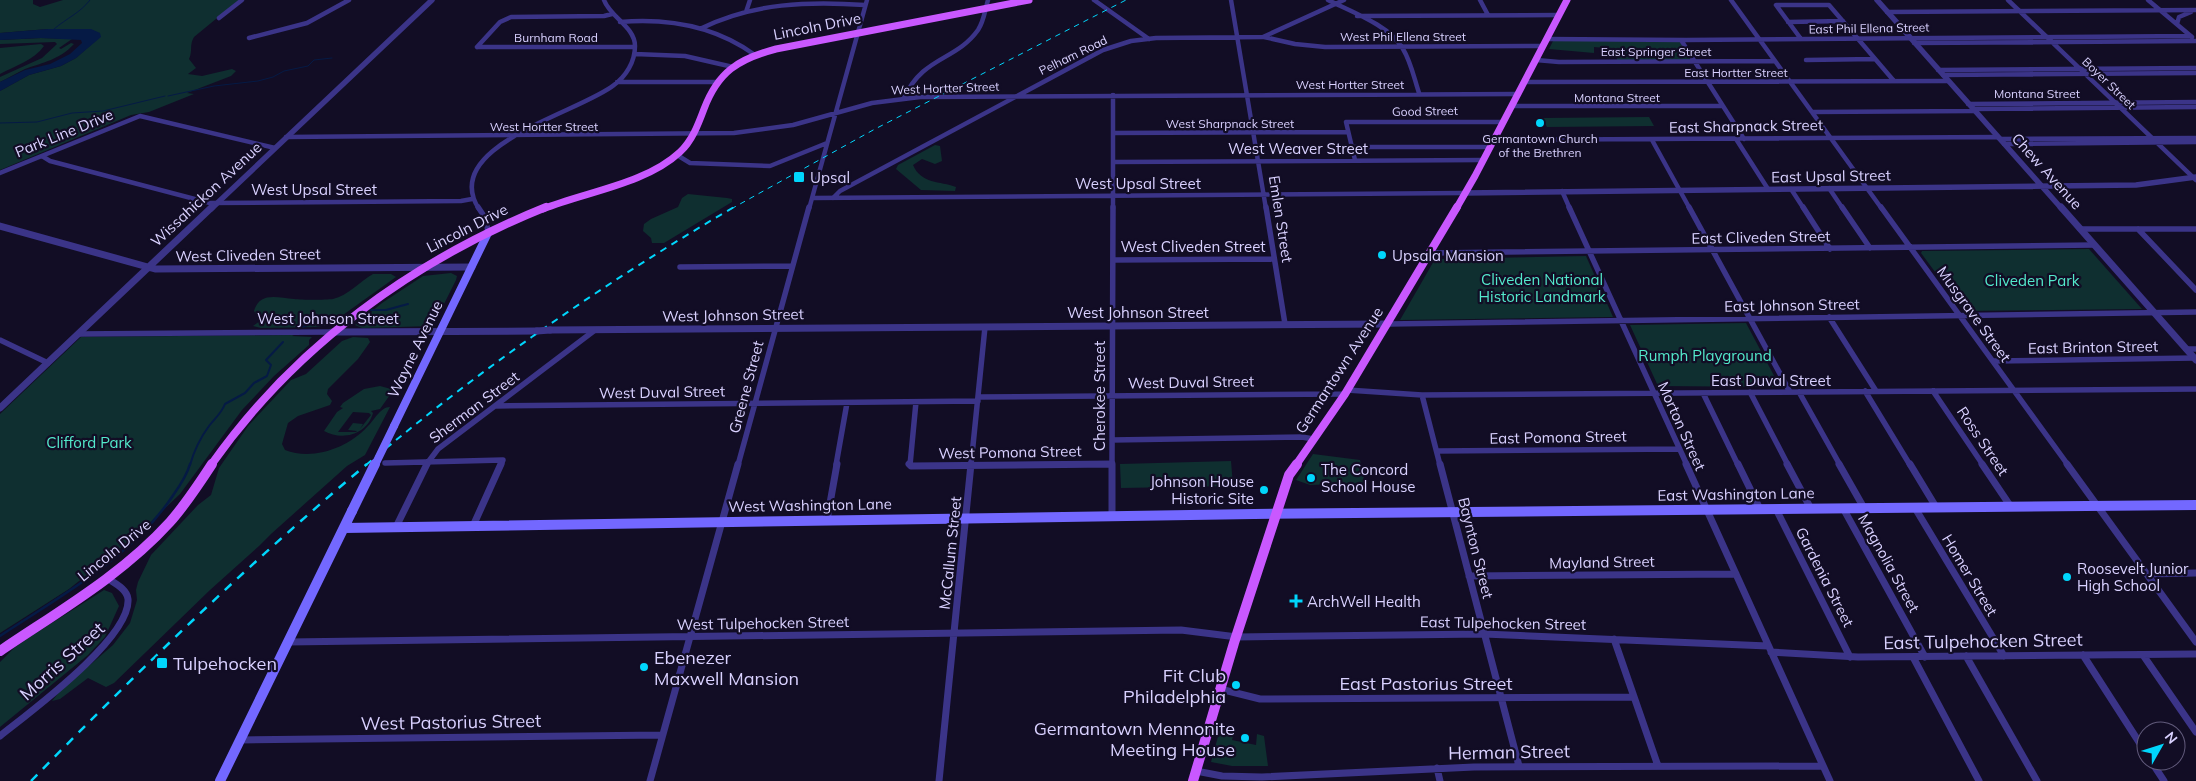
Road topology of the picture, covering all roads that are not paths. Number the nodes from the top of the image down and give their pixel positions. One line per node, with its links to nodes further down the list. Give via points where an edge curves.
1 (242, 0): 31 (street)
2 (349, 0): 42 (street, via 307,23)
3 (432, 0): 97 (street, Wissahickon Avenue)
4 (604, 0): 27 (street)
5 (750, 0): 25 (street)
6 (867, 0): 20 (street, Greene Street)
7 (988, 0): 21 (street)
8 (1029, 0): 21 (main road, Lincoln Drive)
9 (1094, 0): 44 (street)
10 (1231, 0): 39 (street, Emlen Street)
11 (1328, 0): 19 (street)
12 (1344, 0): 19 (street, Pelham Road)
13 (1480, 0): 28 (street)
14 (1567, 0): 29 (main road, Germantown Avenue)
15 (1732, 0): 48 (street, Musgrave Street)
16 (1877, 0): 26 (street, Chew Avenue)
17 (2008, 0): 24 (street, Boyer Street)
18 (2148, 0): 22 (street)
19 (1335, 4): 30 (street); 40 (street, Pelham Road)
20 (865, 5): 25 (street, via 804,3); 37 (street, Greene Street)
21 (985, 9): 37 (main road, Lincoln Drive); 80 (street, via 982,23 975,33 920,71)
22 (2159, 10): 23 (street); 24 (street); 35 (street)
23 (2196, 10): 35 (street, via 2180,16)
24 (2019, 11): 26 (street); 41 (street, Boyer Street)
25 (746, 12): 36 (street)
26 (1887, 12): 49 (street, Chew Avenue)
27 (612, 14): 33 (street); 54 (street, Burnham Road, via 511,17 500,22 477,47)
28 (1488, 15): 29 (street); 30 (street)
29 (1559, 15): 45 (main road, Germantown Avenue)
30 (1357, 16): 52 (street, via 1393,36)
31 (219, 18)
32 (1844, 21): 34 (street); 34 (street, via 1829,5 1776,6); 43 (street)
33 (620, 22): 36 (street, via 672,23); 54 (street, via 631,33)
34 (1788, 22): 46 (street)
35 (2177, 24): 38 (street)
36 (702, 28): 56 (street, via 733,40)
37 (858, 34): 56 (main road, Lincoln Drive, via 785,47); 90 (street, Greene Street)
38 (2191, 36): 41 (street, East Phil Ellena Street); 50 (street)
39 (1237, 37): 40 (street, Pelham Road); 44 (street, Pelham Road); 77 (street, Emlen Street)
40 (1263, 37): 52 (street, West Phil Ellena Street, via 1317,46)
41 (2046, 37): 49 (street, East Phil Ellena Street); 51 (street, Boyer Street)
42 (248, 38)
43 (1858, 38): 46 (street, East Phil Ellena Street); 49 (street, East Phil Ellena Street); 57 (street)
44 (1149, 39): 78 (street, Pelham Road, via 1103,50)
45 (1547, 39): 47 (street, East Phil Ellena Street); 53 (main road, Germantown Avenue)
46 (1801, 39): 48 (street, East Phil Ellena Street)
47 (1682, 40): 48 (street, East Phil Ellena Street); 60 (street)
48 (1760, 40): 61 (street, Musgrave Street)
49 (1912, 40): 51 (street, East Phil Ellena Street); 65 (street, Chew Avenue)
50 (2196, 40): 51 (street, East Phil Ellena Street)
51 (2051, 42): 63 (street, Boyer Street)
52 (1402, 46): 53 (street, West Phil Ellena Street); 75 (street)
53 (1543, 46): 58 (main road, Germantown Avenue)
54 (635, 47): 55 (street)
55 (635, 54): 62 (street, via 686,54); 70 (street)
56 (755, 56): 62 (main road, Lincoln Drive)
57 (1875, 59): 59 (street); 68 (street)
58 (1536, 60): 60 (street, East Springer Street); 72 (main road, Germantown Avenue)
59 (1806, 60)
60 (1695, 61): 61 (street, East Springer Street); 73 (street)
61 (1775, 61): 74 (street, Musgrave Street)
62 (733, 67): 71 (main road, Lincoln Drive)
63 (2079, 68): 64 (street); 65 (street); 67 (street, Boyer Street)
64 (2196, 68)
65 (1941, 72): 67 (street); 69 (street, Chew Avenue)
66 (2196, 73): 67 (street)
67 (2084, 74): 81 (street, Boyer Street)
68 (1894, 81): 69 (street, East Hortter Street); 74 (street, East Hortter Street)
69 (1948, 81): 83 (street, Chew Avenue)
70 (617, 82): 71 (street); 96 (street, via 585,104)
71 (717, 82): 95 (main road, Lincoln Drive)
72 (1524, 82): 73 (street, East Hortter Street); 76 (main road, Germantown Avenue)
73 (1708, 82): 74 (street, East Hortter Street); 85 (street)
74 (1790, 82): 89 (street, Musgrave Street)
75 (1418, 93): 76 (street, West Hortter Street); 77 (street, West Hortter Street)
76 (1519, 94): 84 (main road, Germantown Avenue)
77 (1247, 95): 79 (street, West Hortter Street); 92 (street, Emlen Street)
78 (1016, 96): 79 (street, West Hortter Street); 80 (street, West Hortter Street); 130 (street, Pelham Road)
79 (1113, 96): 94 (street, Cherokee Street)
80 (904, 98): 90 (street, West Hortter Street)
81 (2115, 102): 82 (street, Montana Street); 83 (street, Montana Street); 87 (street, Boyer Street)
82 (2196, 102)
83 (1968, 104): 88 (street, Chew Avenue)
84 (1512, 106): 85 (street, Montana Street); 91 (main road, Germantown Avenue)
85 (1723, 106): 102 (street)
86 (2196, 107): 87 (street, Montana Street)
87 (2120, 108): 88 (street, Montana Street); 99 (street, Boyer Street)
88 (1974, 110): 89 (street, Montana Street); 104 (street, Chew Avenue)
89 (1812, 112): 98 (street, Musgrave Street)
90 (836, 113): 95 (street, West Hortter Street, via 768,130); 107 (street, Greene Street)
91 (1504, 122): 93 (street, Good Street, via 1346,122); 108 (main road, Germantown Avenue)
92 (1254, 132): 93 (street, West Sharpnack Street); 94 (street, West Sharpnack Street); 115 (street, Emlen Street)
93 (1348, 132): 109 (street)
94 (1113, 133): 116 (street, Cherokee Street)
95 (695, 134): 96 (street, West Hortter Street); 111 (main road, Lincoln Drive)
96 (510, 136): 97 (street, West Hortter Street); 131 (street, via 477,168 471,183)
97 (286, 137): 110 (street, Wissahickon Avenue)
98 (1831, 138): 102 (street, East Sharpnack Street); 104 (street, East Sharpnack Street); 121 (street, Musgrave Street)
99 (2152, 138): 100 (street, East Sharpnack Street); 104 (street, East Sharpnack Street); 106 (street, Boyer Street)
100 (2196, 138)
101 (1736, 139): 102 (street, East Sharpnack Street); 103 (street, East Sharpnack Street); 122 (street)
102 (1744, 139)
103 (1652, 140): 108 (street, East Sharpnack Street); 124 (street)
104 (2001, 140): 106 (street, East Sharpnack Street); 119 (street, Chew Avenue)
105 (2196, 142): 106 (street, East Sharpnack Street)
106 (2157, 143): 118 (street, Boyer Street)
107 (827, 144): 111 (street, via 770,166 690,163); 129 (street, Greene Street)
108 (1492, 144): 109 (street); 114 (main road, Germantown Avenue)
109 (1352, 147): 113 (street)
110 (275, 148): 112 (street, Park Line Drive, via 138,116); 132 (street, Wissahickon Avenue)
111 (677, 155): 137 (main road, Lincoln Drive, via 648,171 550,206)
112 (42, 156): 117 (street, Park Line Drive); 132 (street, West Upsal Street, via 50,161)
113 (1355, 160): 114 (street, West Weaver Street); 115 (street, West Weaver Street)
114 (1483, 160): 126 (main road, Germantown Avenue)
115 (1258, 161): 116 (street, West Weaver Street); 127 (street, Emlen Street)
116 (1113, 162): 128 (street, Cherokee Street)
117 (0, 173)
118 (2195, 178): 119 (street, East Upsal Street, via 2141,185)
119 (2042, 186): 121 (street, East Upsal Street); 135 (street, Chew Avenue)
120 (1829, 188): 121 (street, East Upsal Street); 123 (street, East Upsal Street); 139 (street)
121 (1868, 188): 140 (street, Musgrave Street)
122 (1768, 189): 123 (street, East Upsal Street); 124 (street, East Upsal Street)
123 (1791, 189): 141 (street)
124 (1680, 190): 125 (street, East Upsal Street); 142 (street)
125 (1562, 191): 126 (street, East Upsal Street); 143 (street, Morton Street)
126 (1465, 193): 127 (street, West Upsal Street); 144 (main road, Germantown Avenue)
127 (1264, 194): 128 (street, West Upsal Street); 145 (street, Emlen Street)
128 (1113, 196): 130 (street, West Upsal Street); 146 (street, Cherokee Street)
129 (812, 198): 130 (street, West Upsal Street); 147 (street, Greene Street)
130 (833, 198)
131 (472, 199): 132 (street, West Upsal Street); 137 (street, via 488,223)
132 (217, 203): 151 (street, Wissahickon Avenue)
133 (0, 226): 151 (street, West Cliveden Street)
134 (2196, 228): 136 (street)
135 (2080, 229): 136 (street); 138 (street, Chew Avenue)
136 (2138, 229): 152 (street)
137 (488, 233): 148 (main road, Lincoln Drive); 149 (main road, Wayne Avenue)
138 (2094, 245): 140 (street, East Cliveden Street); 153 (street, Chew Avenue)
139 (1870, 248): 140 (street, East Cliveden Street); 141 (street, East Cliveden Street)
140 (1911, 248): 155 (street, Musgrave Street)
141 (1830, 249): 142 (street, East Cliveden Street)
142 (1713, 251): 143 (street, East Cliveden Street); 157 (street)
143 (1590, 252): 144 (street, East Cliveden Street); 158 (street, Morton Street)
144 (1430, 253): 160 (main road, Germantown Avenue)
145 (1274, 259): 146 (street, West Cliveden Street); 159 (street, Emlen Street)
146 (1113, 260): 161 (street, Cherokee Street)
147 (792, 266): 150 (street); 163 (street, Greene Street)
148 (424, 267): 149 (street, West Cliveden Street); 151 (street, West Cliveden Street); 166 (main road, Lincoln Drive)
149 (472, 267): 165 (main road, Wayne Avenue)
150 (680, 267)
151 (148, 268): 167 (street, Wissahickon Avenue)
152 (2196, 290)
153 (2153, 312): 154 (street, East Johnson Street); 155 (street, East Johnson Street); 169 (street, Chew Avenue)
154 (2196, 312)
155 (1960, 315): 156 (street, East Johnson Street); 172 (street, Musgrave Street)
156 (1829, 317): 157 (street, East Johnson Street); 176 (street)
157 (1750, 318): 158 (street, East Johnson Street); 181 (street)
158 (1621, 321): 160 (street, East Johnson Street); 184 (street, Morton Street)
159 (1286, 324): 160 (street, West Johnson Street); 161 (street, West Johnson Street)
160 (1388, 324): 178 (main road, Germantown Avenue)
161 (1112, 326): 162 (street, West Johnson Street); 185 (street, Cherokee Street)
162 (985, 327): 163 (street, West Johnson Street); 187 (street, McCallum Street)
163 (775, 328): 164 (street, West Johnson Street); 190 (street, Greene Street)
164 (595, 330): 165 (street, West Johnson Street, bridge); 191 (street, Sherman Street)
165 (440, 331): 166 (street, West Johnson Street); 220 (main road, Wayne Avenue, bridge)
166 (332, 332): 167 (street, West Johnson Street); 225 (main road, Lincoln Drive, via 256,407 170,522)
167 (79, 334): 173 (street, Wissahickon Avenue)
168 (0, 340): 173 (street)
169 (2186, 349): 170 (street); 171 (street, Chew Avenue)
170 (2196, 349)
171 (2195, 359): 172 (street, East Brinton Street)
172 (1993, 361): 175 (street, Musgrave Street)
173 (48, 363): 192 (street, Wissahickon Avenue)
174 (2196, 389): 175 (street, East Duval Street)
175 (2014, 390): 177 (street, East Duval Street); 202 (street, Musgrave Street)
176 (1876, 391): 177 (street, East Duval Street); 183 (street, East Duval Street)
177 (1933, 391): 204 (street, Ross Street)
178 (1346, 392): 185 (street, West Duval Street); 186 (street, East Duval Street); 193 (main road, Germantown Avenue)
179 (1703, 392): 180 (street, East Duval Street); 184 (street, East Duval Street); 209 (street)
180 (1750, 392): 181 (street, East Duval Street); 205 (street)
181 (1790, 392): 182 (street, East Duval Street)
182 (1799, 392): 183 (street, East Duval Street); 207 (street, Magnolia Street)
183 (1864, 392): 203 (street)
184 (1654, 393): 186 (street, East Duval Street); 195 (street, Morton Street)
185 (1112, 395): 187 (street, West Duval Street); 194 (street, Cherokee Street)
186 (1422, 395): 196 (street, Baynton Street)
187 (978, 399): 188 (street, West Duval Street); 200 (street, McCallum Street)
188 (916, 402): 189 (street, West Duval Street); 200 (street, West Pomona Street, via 909,465)
189 (847, 403): 190 (street, West Duval Street); 216 (street)
190 (755, 404): 191 (street, West Duval Street); 217 (street, Greene Street)
191 (496, 406): 197 (street, Sherman Street, via 444,444)
192 (0, 408)
193 (1313, 439): 194 (street); 213 (main road, Germantown Avenue, via 1289,475)
194 (1112, 440): 199 (street, Cherokee Street)
195 (1679, 448): 196 (street, East Pomona Street); 211 (street, Morton Street)
196 (1437, 451): 212 (street, Baynton Street)
197 (427, 462): 198 (street); 218 (street, via 503,460); 219 (street, Sherman Street)
198 (384, 463)
199 (1112, 464): 200 (street, West Pomona Street); 214 (street, Cherokee Street)
200 (972, 466): 215 (street, McCallum Street)
201 (2196, 505): 202 (main road, East Washington Lane)
202 (2098, 506): 204 (main road, East Washington Lane); 223 (street, Musgrave Street)
203 (1936, 507): 204 (main road, East Washington Lane); 208 (main road, East Washington Lane)
204 (2010, 507)
205 (1811, 508): 206 (main road, East Washington Lane); 210 (main road, East Washington Lane)
206 (1843, 508): 207 (main road, East Washington Lane); 242 (street, Magnolia Street)
207 (1864, 508): 208 (main road, East Washington Lane)
208 (1915, 508): 239 (street, Homer Street)
209 (1760, 509): 210 (main road, East Washington Lane); 211 (main road, East Washington Lane)
210 (1776, 509): 240 (street, Gardenia Street)
211 (1707, 510): 212 (main road, East Washington Lane); 222 (street, Morton Street)
212 (1453, 512): 213 (main road, East Washington Lane); 224 (street, Baynton Street)
213 (1275, 514): 214 (main road, West Washington Lane); 229 (main road, Germantown Avenue)
214 (1112, 516): 215 (main road, West Washington Lane)
215 (966, 518): 216 (main road, West Washington Lane); 226 (street, McCallum Street)
216 (827, 520): 217 (main road, West Washington Lane)
217 (722, 522): 218 (main road, West Washington Lane); 228 (street, Greene Street)
218 (473, 526): 219 (main road, West Washington Lane)
219 (396, 527): 220 (main road, West Washington Lane)
220 (344, 528): 231 (main road, Wayne Avenue)
221 (2196, 573): 223 (street)
222 (1736, 574): 224 (street, Mayland Street); 233 (street, Morton Street)
223 (2147, 574): 232 (street, Musgrave Street)
224 (1469, 576): 227 (street, Baynton Street)
225 (107, 578): 234 (main road, Lincoln Drive); 248 (street, Morris Street, via 128,597 127,613 119,628 94,657)
226 (954, 633): 228 (street, West Tulpehocken Street); 229 (street, West Tulpehocken Street, via 1181,630); 258 (street, McCallum Street)
227 (1484, 634): 229 (street, East Tulpehocken Street); 230 (street, East Tulpehocken Street); 244 (street, Baynton Street)
228 (690, 636): 231 (street, West Tulpehocken Street); 247 (street, Greene Street)
229 (1237, 637): 243 (main road, Germantown Avenue)
230 (1614, 640): 233 (street, East Tulpehocken Street); 245 (street)
231 (288, 642): 250 (main road, Wayne Avenue)
232 (2196, 642)
233 (1770, 649): 240 (street, East Tulpehocken Street); 253 (street, Morton Street)
234 (0, 650)
235 (2196, 654): 237 (street, East Tulpehocken Street)
236 (2083, 655): 237 (street, East Tulpehocken Street); 239 (street, East Tulpehocken Street); 249 (street)
237 (2143, 655): 246 (street)
238 (1966, 656): 239 (street, East Tulpehocken Street); 242 (street, East Tulpehocken Street); 262 (street)
239 (2004, 656)
240 (1850, 657): 241 (street, East Tulpehocken Street)
241 (1913, 657): 242 (street, East Tulpehocken Street); 261 (street)
242 (1924, 657)
243 (1220, 689): 244 (street, East Pastorius Street, via 1260,699); 255 (main road, Germantown Avenue)
244 (1501, 697): 245 (street, East Pastorius Street); 251 (street, Baynton Street)
245 (1634, 697): 252 (street)
246 (2196, 732)
247 (662, 735): 250 (street, West Pastorius Street); 257 (street, Greene Street)
248 (0, 736)
249 (2136, 737)
250 (240, 740): 256 (main road, Wayne Avenue)
251 (1519, 766): 252 (street, Herman Street); 254 (street, Herman Street)
252 (1658, 766): 253 (street, Herman Street)
253 (1822, 766): 260 (street, Morton Street)
254 (1437, 768): 255 (street, Herman Street, via 1268,777); 259 (street)
255 (1194, 776)
256 (220, 781)
257 (650, 781)
258 (939, 781)
259 (1440, 781)
260 (1830, 781)
261 (1979, 781)
262 (2037, 781)

